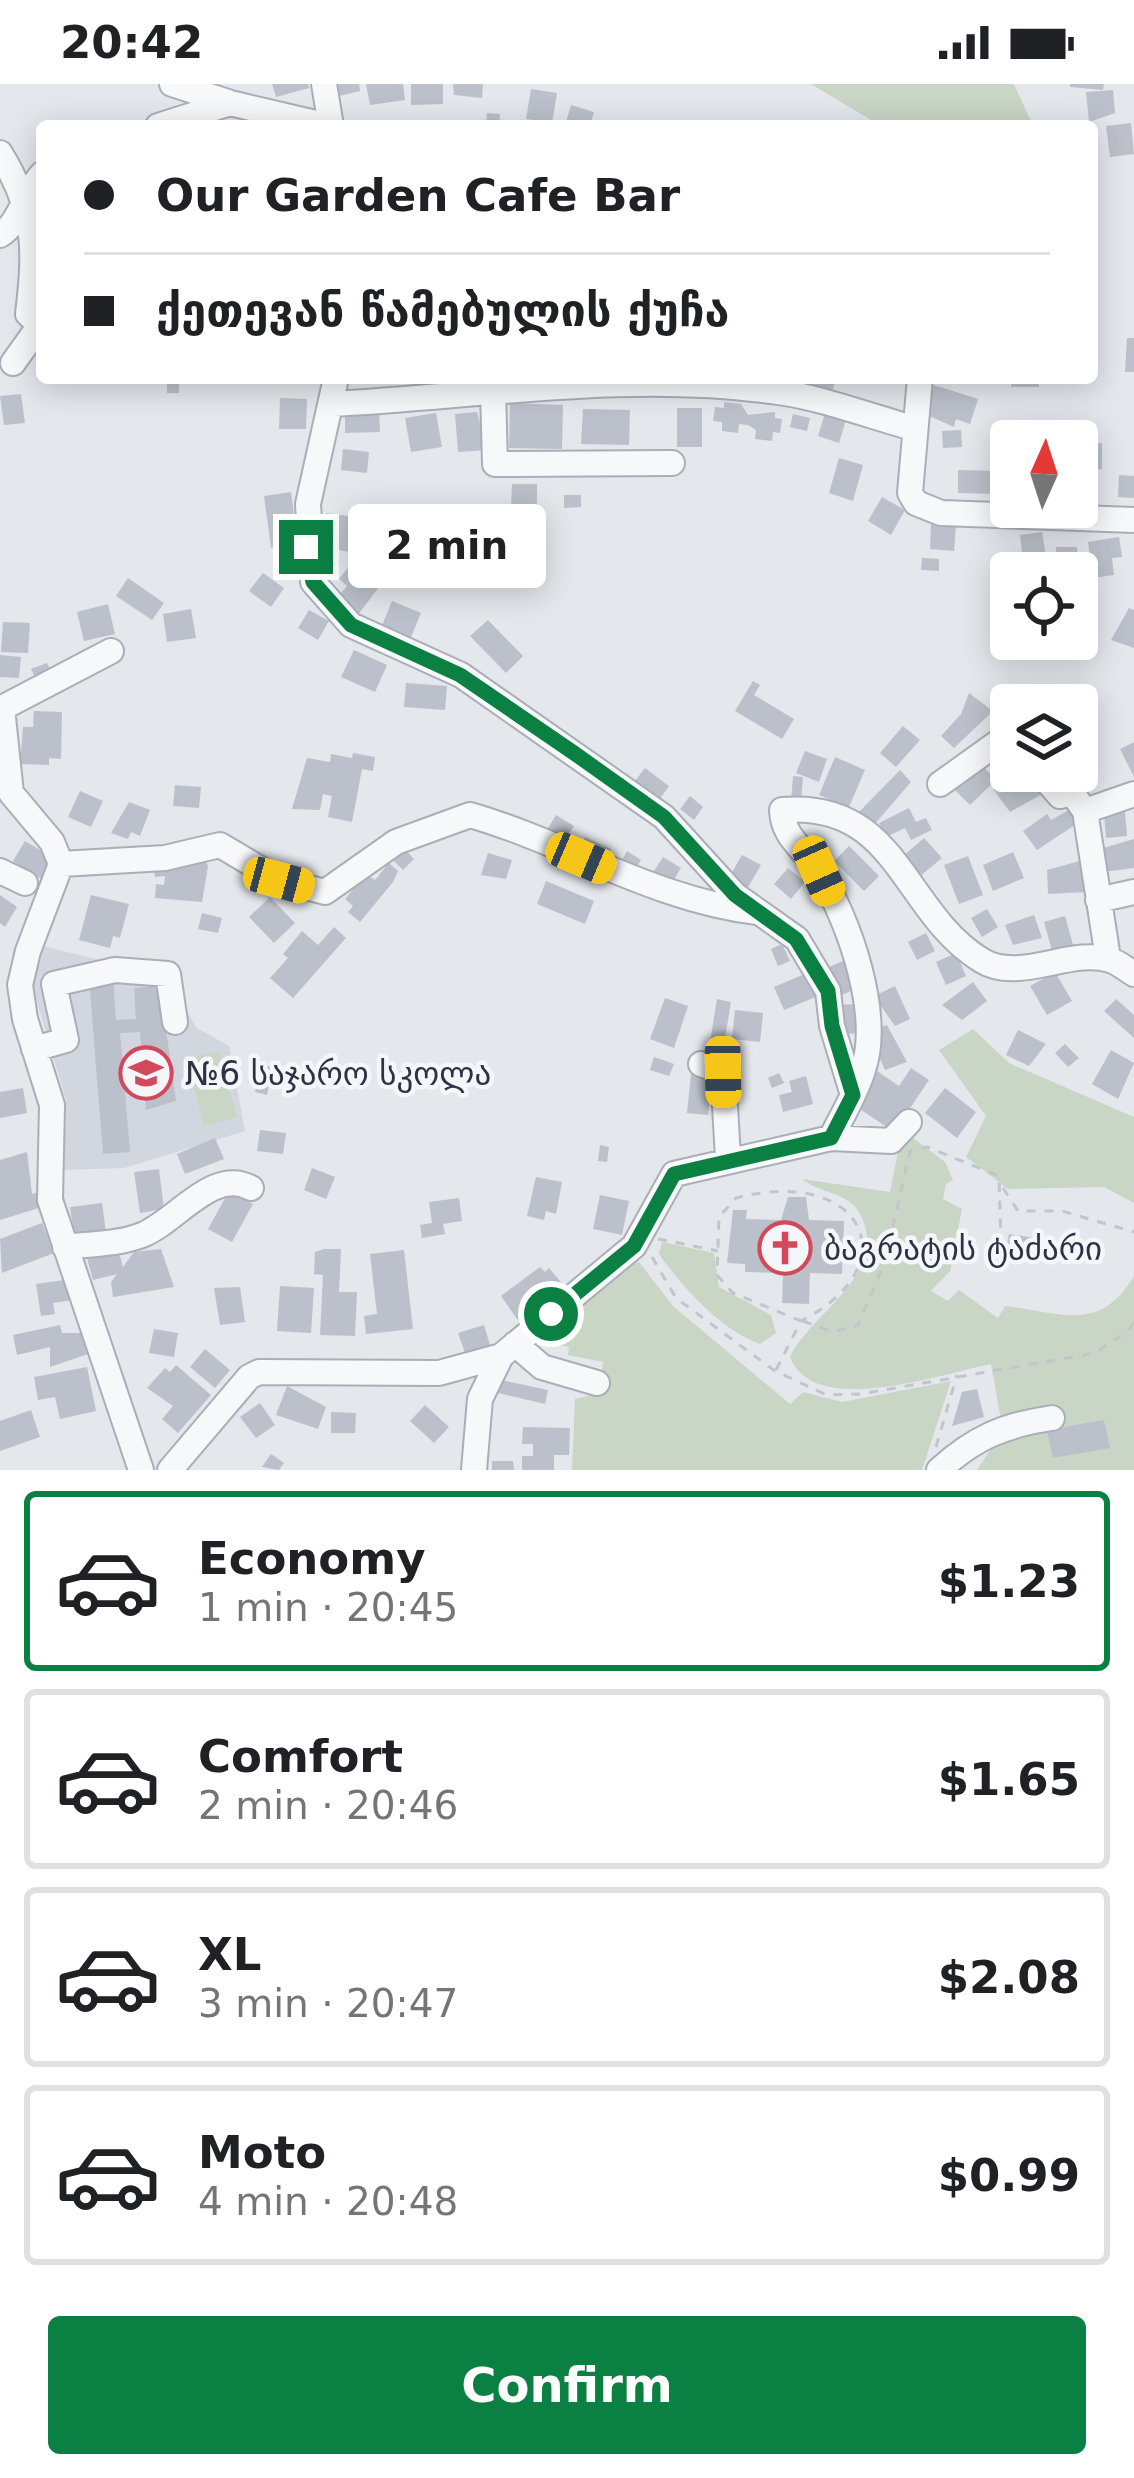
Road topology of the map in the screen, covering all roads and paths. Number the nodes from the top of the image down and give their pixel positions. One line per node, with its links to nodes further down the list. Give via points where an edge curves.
1 (172, 84): 3 (street)
2 (324, 84): 6 (street)
3 (230, 103): 4 (street); 5 (street)
4 (177, 120)
5 (303, 120)
6 (328, 120)
7 (0, 153): 9 (street)
8 (36, 180): 9 (street)
9 (24, 193): 10 (street); 11 (street, via 33,241 28,314)
10 (0, 235)
11 (36, 323)
12 (36, 333): 13 (street)
13 (13, 363)
14 (336, 384): 17 (street)
15 (919, 384): 18 (street)
16 (493, 390): 17 (street); 18 (street, via 781,392); 19 (street, via 495,464)
17 (334, 404): 33 (street, via 308,504 313,582 351,625 460,675 664,817)
18 (913, 428): 20 (street, via 916,503 941,513)
19 (672, 463)
20 (1134, 520)
21 (111, 652): 22 (street)
22 (1, 709): 28 (street, via 11,793)
23 (990, 748): 24 (street)
24 (940, 784)
25 (1057, 792): 27 (street, via 1072,793)
26 (1134, 794): 27 (street)
27 (1085, 812): 32 (street)
28 (61, 863): 33 (street, via 165,858 220,844 279,880 326,892 396,842 470,815 622,876 718,908); 37 (street, via 20,985)
29 (0, 871): 30 (street)
30 (25, 883)
31 (1134, 892): 32 (street)
32 (1098, 900): 34 (street)
33 (757, 912): 39 (street, via 796,939 828,991)
34 (1108, 958): 35 (street); 39 (street, via 1022,967 983,962 862,824 807,808 782,810 783,829 819,871 866,993 866,1065)
35 (1134, 974)
36 (175, 1022): 37 (street, via 168,974 115,970 54,983 66,1040)
37 (34, 1048): 48 (street, via 52,1105 50,1200)
38 (701, 1064): 42 (street, via 723,1072)
39 (853, 1095): 41 (street)
40 (909, 1122): 41 (street, via 891,1142)
41 (831, 1138): 42 (street)
42 (728, 1158): 46 (street, via 674,1174)
43 (1002, 1187): 45 (path, via 1018,1211 1062,1211); 47 (path, via 1000,1243); 50 (path, via 999,1176 927,1147 910,1151 885,1262 858,1325 833,1332)
44 (251, 1189): 48 (street, via 219,1184 138,1237)
45 (1134, 1232)
46 (649, 1239): 49 (path); 52 (street); 53 (path, via 676,1298)
47 (1007, 1244)
48 (65, 1247): 60 (street)
49 (718, 1251): 50 (path, via 723,1286); 50 (path, via 719,1217 736,1198 810,1191 851,1211 859,1228 854,1272 842,1293)
50 (801, 1321): 53 (path)
51 (1134, 1321): 55 (path, via 1095,1353)
52 (508, 1350): 54 (street); 56 (street); 57 (street)
53 (775, 1371): 55 (path, via 826,1395)
54 (439, 1373): 57 (street); 61 (street, via 259,1372)
55 (957, 1373): 59 (path)
56 (597, 1383)
57 (479, 1399): 62 (street)
58 (1052, 1418): 63 (street, via 990,1433)
59 (938, 1434)
60 (141, 1470)
61 (170, 1470)
62 (474, 1470)
63 (939, 1470)

